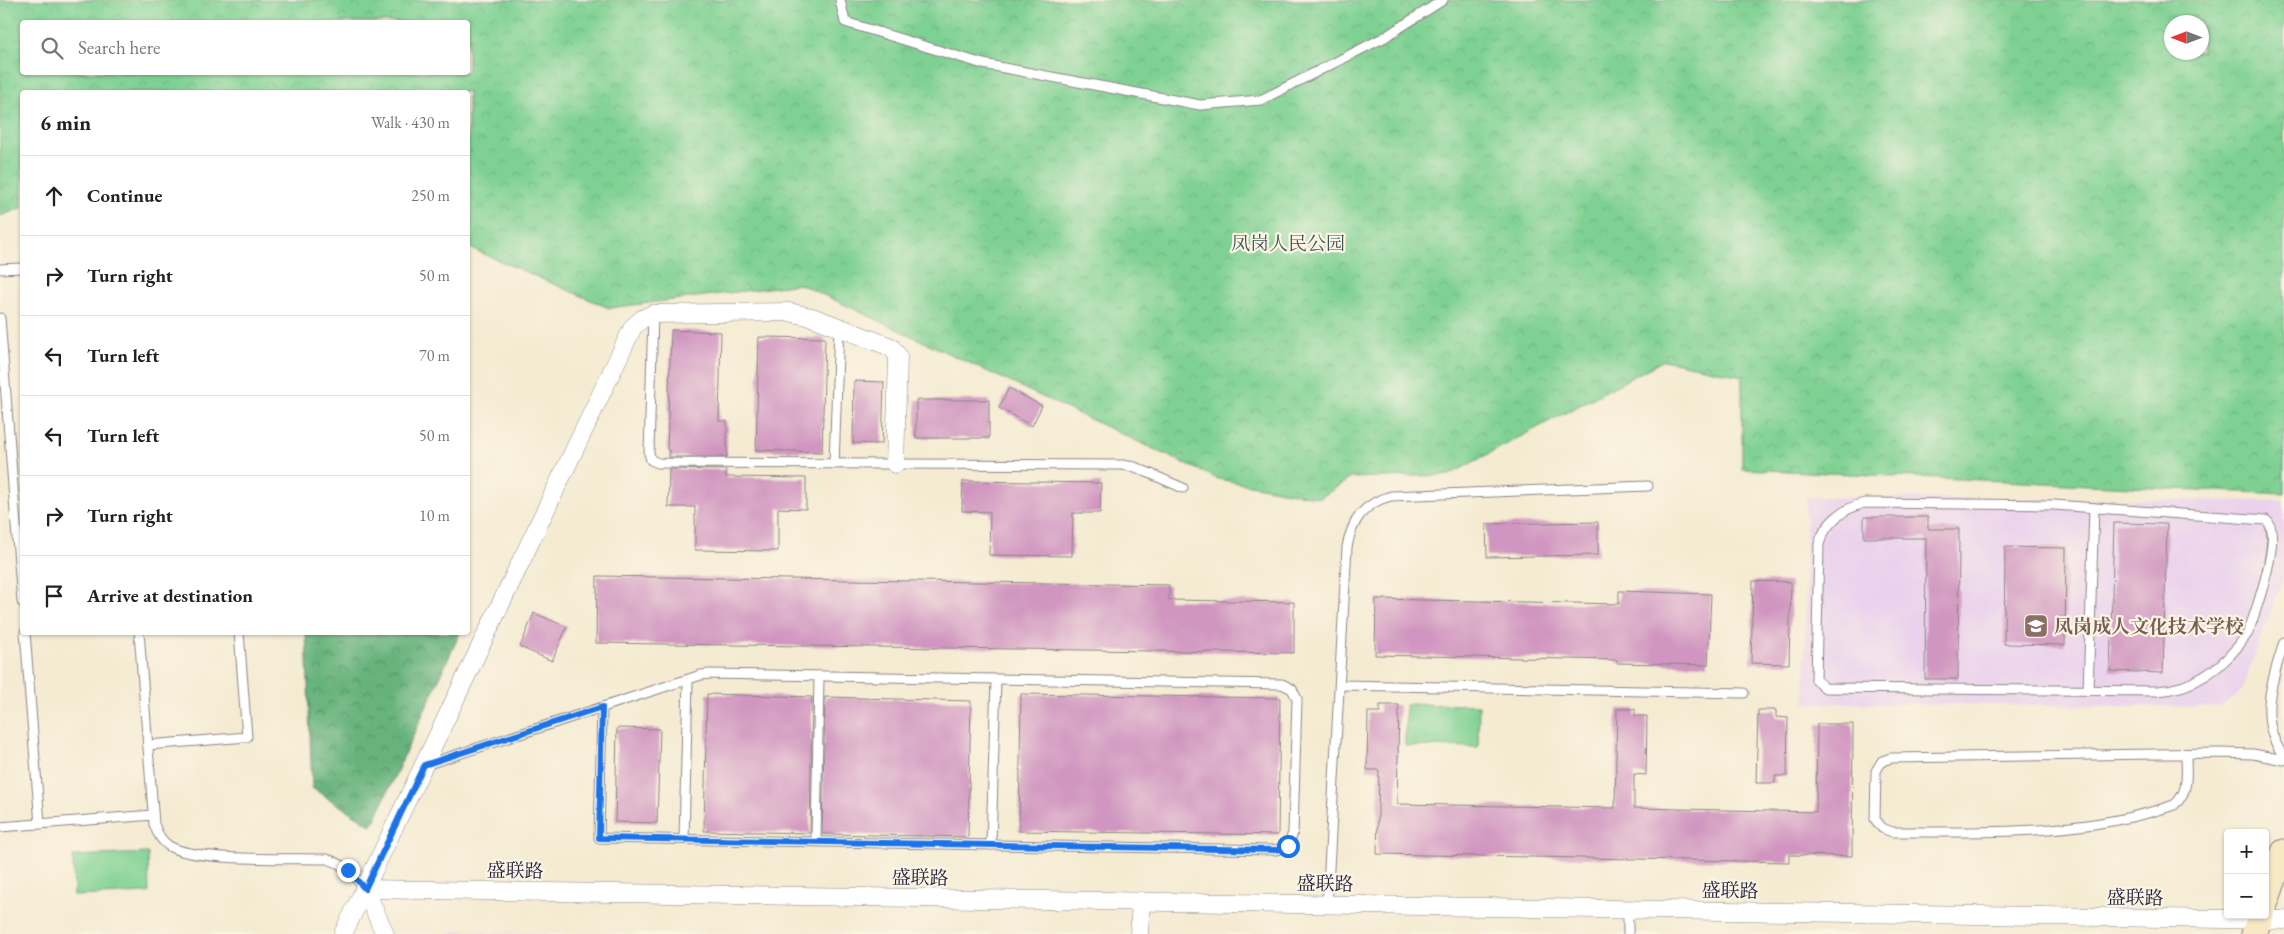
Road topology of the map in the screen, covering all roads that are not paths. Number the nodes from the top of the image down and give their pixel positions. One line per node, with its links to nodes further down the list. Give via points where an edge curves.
1 (840, 0): 2 (lane, via 845,22 983,64 1200,105 1261,100 1385,37)
2 (1443, 0)
3 (20, 268): 4 (lane)
4 (0, 269)
5 (653, 314): 7 (street, via 789,312); 8 (lane, via 651,460 658,463); 29 (street, via 642,318 633,328)
6 (0, 318): 14 (lane)
7 (839, 327): 8 (lane); 9 (street, via 891,347 898,356)
8 (834, 464): 9 (lane)
9 (894, 464): 11 (lane, via 1122,465 1135,467)
10 (1648, 486): 22 (lane, via 1391,496 1377,500 1365,508 1350,532)
11 (1182, 488)
12 (2094, 508): 13 (lane, via 2266,520 2274,527); 23 (lane); 23 (lane, via 1865,504 1849,508 1830,523 1822,537 1819,553 1816,680 1825,688)
13 (2279, 544): 23 (lane, via 2248,633 2208,674 2195,683 2172,690)
14 (20, 576)
15 (25, 635): 31 (lane)
16 (139, 635): 26 (lane)
17 (239, 635): 26 (lane, via 247,737)
18 (2284, 642): 28 (lane, via 2267,715 2271,733)
19 (819, 676): 20 (lane); 21 (lane, via 709,674); 34 (lane)
20 (996, 679): 35 (lane); 35 (lane, via 1282,684 1292,689 1297,699 1293,833 1288,846 1276,850)
21 (688, 680): 25 (lane); 33 (lane)
22 (1340, 685): 24 (lane); 40 (lane)
23 (2088, 691)
24 (1744, 692)
25 (602, 707): 29 (lane); 33 (lane, via 599,838)
26 (148, 745): 30 (lane)
27 (2186, 754): 27 (lane, via 1891,758 1882,761 1876,771 1875,819 1882,828 1892,832 2060,830 2097,823 2174,806 2186,789); 28 (lane, via 2253,754)
28 (2284, 758)
29 (424, 765): 37 (street)
30 (153, 815): 31 (lane); 37 (lane, via 161,839 174,849 242,858 327,859 339,862)
31 (40, 824): 32 (lane)
32 (0, 827)
33 (684, 839): 34 (lane)
34 (816, 842): 35 (lane)
35 (991, 845)
36 (2284, 852): 38 (street)
37 (365, 889): 39 (street, 盛联路); 45 (street); 46 (street)
38 (2269, 893)
39 (1141, 901): 40 (street, 盛联路); 47 (street)
40 (1327, 904): 41 (street, 盛联路)
41 (1628, 910): 42 (street, 盛联路); 48 (lane)
42 (2224, 918)
43 (2269, 919): 44 (street, 盛联路)
44 (2284, 920)
45 (343, 934)
46 (385, 934)
47 (1139, 934)
48 (1628, 934)

